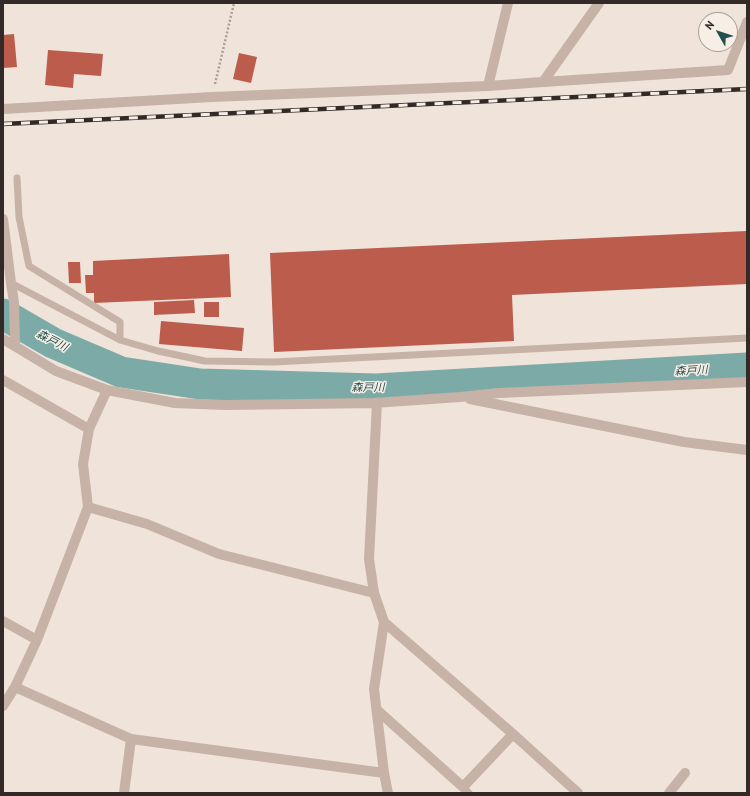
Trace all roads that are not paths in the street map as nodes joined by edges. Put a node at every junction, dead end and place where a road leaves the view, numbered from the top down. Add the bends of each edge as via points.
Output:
1 (508, 3) edge
2 (599, 3) edge
3 (747, 22) edge
4 (543, 82) junction
5 (488, 86) junction
6 (3, 109) edge
7 (17, 178) dead end
8 (3, 219) edge
9 (11, 283) junction
10 (747, 338) edge
11 (3, 339) edge
12 (120, 340) junction
13 (15, 346) junction
14 (3, 380) edge
15 (747, 382) edge
16 (106, 390) junction
17 (460, 397) junction
18 (374, 403) junction
19 (89, 429) junction
20 (747, 450) edge
21 (88, 507) junction
22 (374, 593) junction
23 (3, 621) edge
24 (384, 622) junction
25 (37, 640) junction
26 (15, 687) junction
27 (3, 706) edge
28 (377, 710) junction
29 (513, 734) junction
30 (131, 739) junction
31 (384, 773) junction
32 (685, 773) dead end
33 (466, 790) edge
34 (124, 793) edge
35 (388, 793) edge
36 (578, 793) edge
37 (669, 793) edge

1 - 5 street
2 - 4 street
3 - 4 street via 728,70
4 - 5 street
5 - 6 street via 212,97
7 - 12 lane via 18,217 29,266 120,322
8 - 9 street
9 - 12 lane
9 - 13 street
10 - 12 lane via 274,362 205,361
11 - 13 street
13 - 16 street via 56,371
14 - 19 street
15 - 17 street via 498,392
16 - 18 street via 175,403
16 - 19 street
17 - 18 street
17 - 20 street via 684,442
18 - 22 street via 377,403 369,559
19 - 21 street via 83,464
21 - 22 street via 147,524 219,554
21 - 25 street
22 - 24 street
23 - 25 street
24 - 28 street via 374,689
24 - 29 street
25 - 26 street
26 - 27 street
26 - 30 street
28 - 31 street
28 - 33 street
29 - 33 street
29 - 36 street
30 - 31 street
30 - 34 street
31 - 35 street
32 - 37 street

